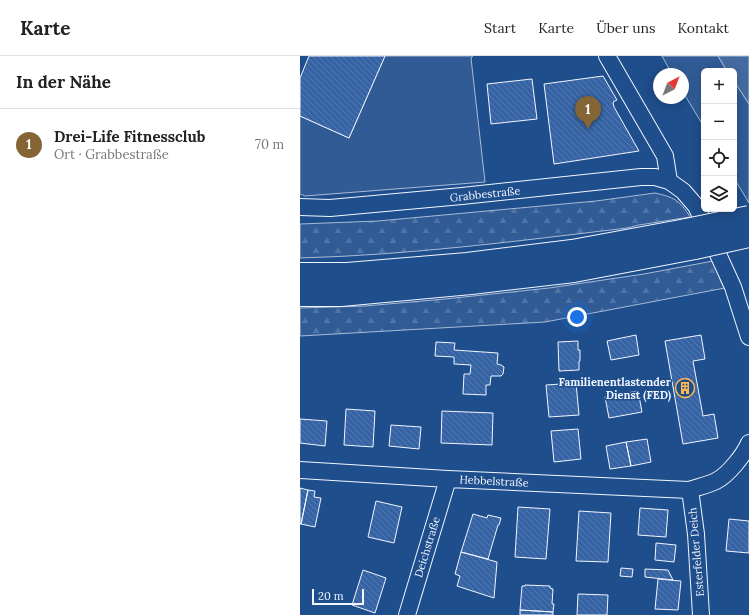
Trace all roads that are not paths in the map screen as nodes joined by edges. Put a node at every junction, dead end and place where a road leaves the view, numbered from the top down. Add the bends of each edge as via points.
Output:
1 (607, 56) edge
2 (669, 180) junction
3 (300, 208) edge
4 (749, 217) edge
5 (749, 236) edge
6 (690, 239) junction
7 (300, 274) edge
8 (300, 295) edge
9 (749, 337) edge
10 (749, 443) edge
11 (300, 470) edge
12 (448, 479) junction
13 (689, 490) junction
14 (407, 615) edge
15 (701, 615) edge

1 - 2 street via 665,156
2 - 3 street, Grabbestraße via 655,176 641,177 462,196 330,208
2 - 9 street via 696,206 733,287
4 - 6 highway, bridge
5 - 6 highway, bridge
6 - 7 highway via 474,263 348,274
6 - 8 highway via 574,271 341,295
10 - 13 street via 732,468 717,480
11 - 12 street, Hebbelstraße
12 - 13 street, Hebbelstraße
12 - 14 street, Deichstraße
13 - 15 street, Esterfelder Deich via 696,534

